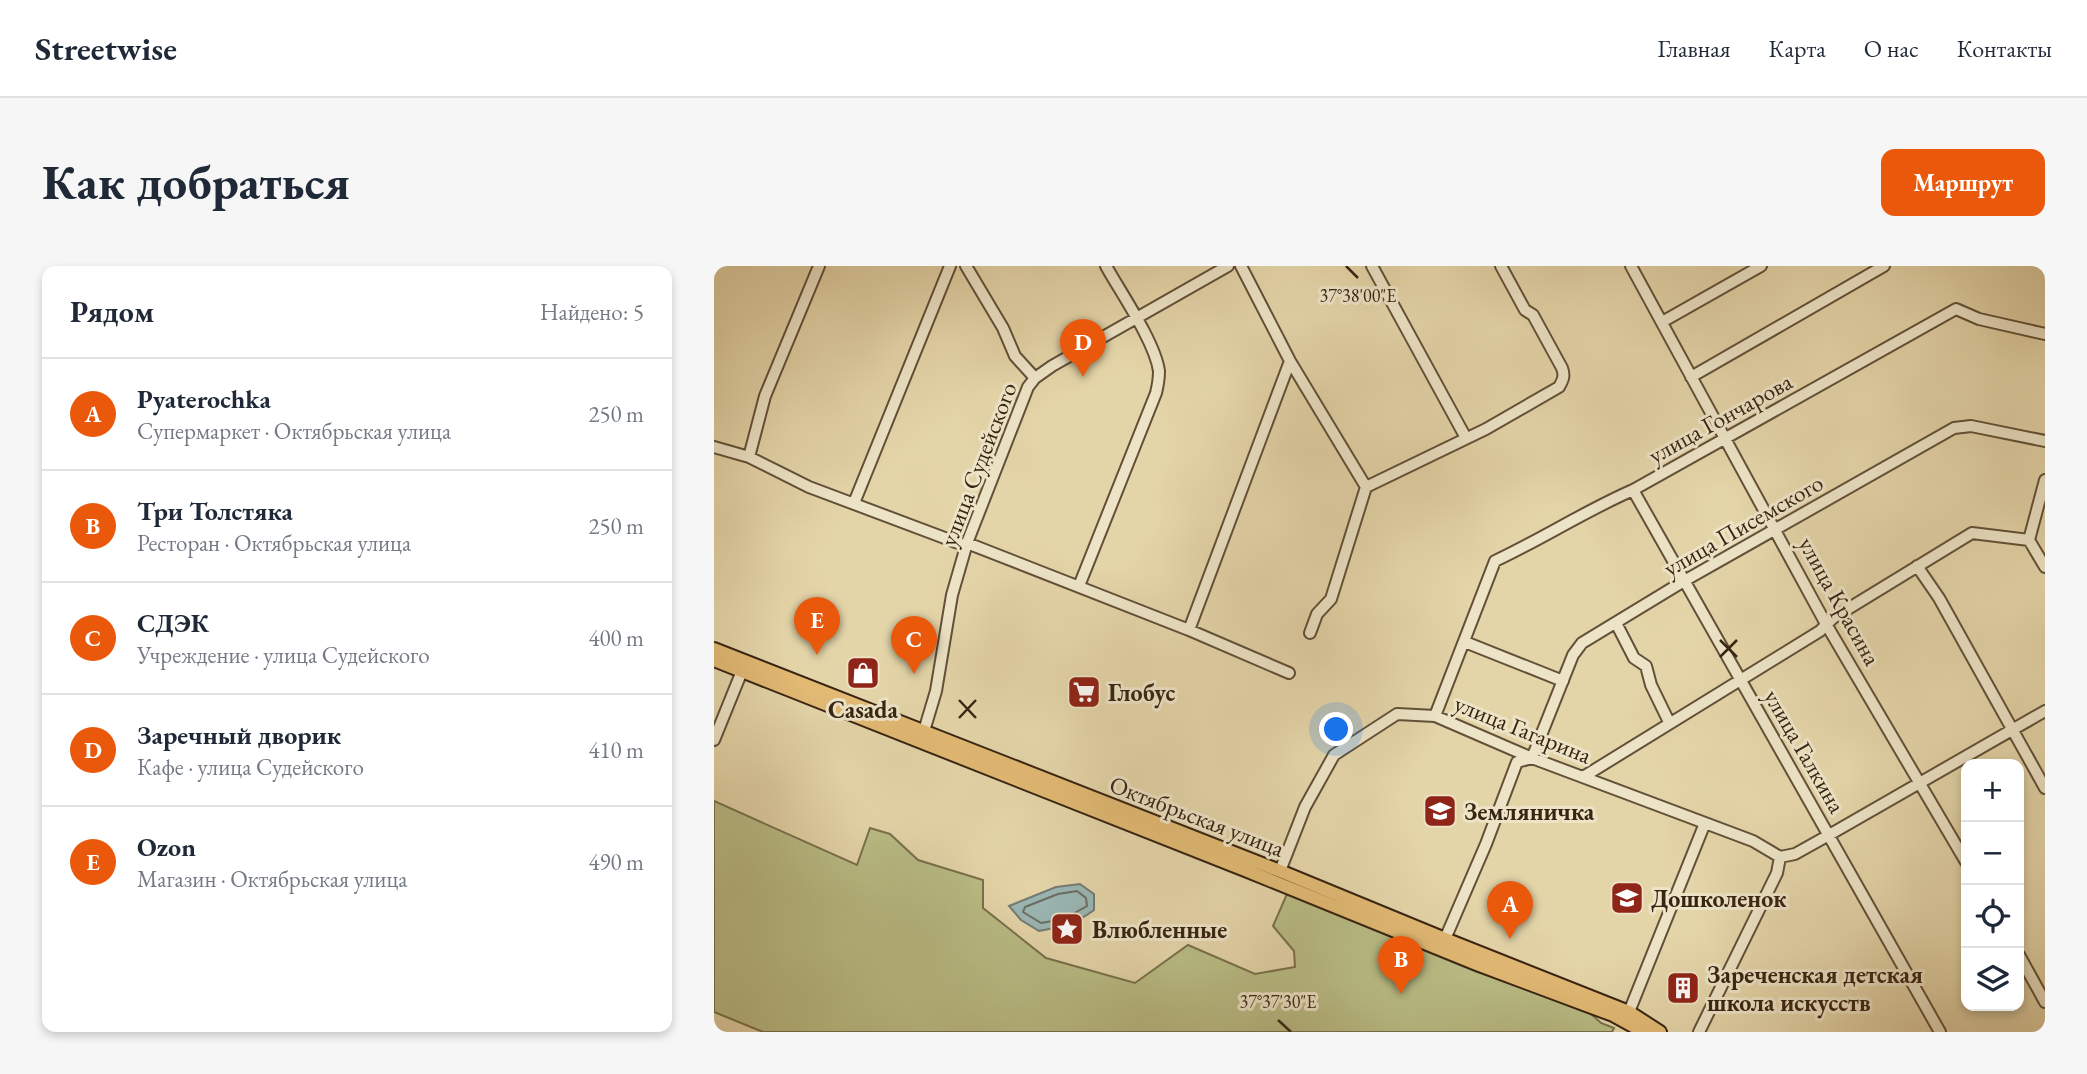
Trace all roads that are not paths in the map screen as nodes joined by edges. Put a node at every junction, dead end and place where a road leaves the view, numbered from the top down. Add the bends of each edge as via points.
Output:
1 (819, 266) edge
2 (950, 266) edge
3 (966, 266) edge
4 (1106, 266) edge
5 (1228, 266) edge
6 (1241, 266) edge
7 (1371, 266) edge
8 (1501, 266) edge
9 (1631, 266) edge
10 (1761, 266) edge
11 (1884, 266) edge
12 (1135, 317) junction
13 (1662, 322) junction
14 (2045, 334) edge
15 (1290, 360) junction
16 (1691, 376) junction
17 (1035, 378) junction
18 (1466, 438) junction
19 (1726, 439) junction
20 (2045, 440) edge
21 (714, 447) edge
22 (749, 457) junction
23 (2045, 480) edge
24 (1366, 487) junction
25 (1633, 490) junction
26 (855, 503) junction
27 (1777, 530) junction
28 (2029, 540) junction
29 (967, 544) junction
30 (1917, 566) junction
31 (2045, 568) edge
32 (1684, 581) junction
33 (1079, 586) junction
34 (1616, 623) junction
35 (1826, 624) junction
36 (1189, 630) junction
37 (1310, 633) dead end
38 (1465, 642) junction
39 (714, 649) edge
40 (714, 660) edge
41 (744, 666) junction
42 (1289, 673) dead end
43 (1740, 680) junction
44 (1563, 681) junction
45 (2045, 711) edge
46 (1435, 716) junction
47 (1669, 722) junction
48 (2011, 730) junction
49 (923, 737) junction
50 (714, 740) edge
51 (1532, 758) junction
52 (1583, 777) junction
53 (1921, 782) junction
54 (2045, 788) edge
55 (1705, 823) junction
56 (1829, 835) junction
57 (1961, 853) edge
58 (1780, 857) junction
59 (1280, 871) junction
60 (1445, 939) junction
61 (2024, 964) edge
62 (2045, 1002) edge
63 (1627, 1016) junction
64 (1644, 1032) edge
65 (1660, 1032) edge
66 (1699, 1032) edge
67 (1940, 1032) edge

1 - 22 street via 765,396
2 - 26 street
3 - 17 street via 1015,356
4 - 12 street
5 - 12 street, улица Судейского
6 - 15 street
7 - 18 street
8 - 18 street via 1564,375 1559,387
9 - 13 street, улица Красина
10 - 13 street
11 - 16 street
12 - 17 street, улица Судейского
12 - 33 street via 1150,343 1159,380
13 - 16 street, улица Красина
14 - 19 street, улица Гончарова via 1956,309
15 - 24 street
15 - 36 street
16 - 19 street, улица Красина
17 - 29 street, улица Судейского via 1018,410
18 - 24 street
19 - 25 street, улица Гончарова
19 - 27 street, улица Красина
20 - 27 street, улица Писемского via 1970,426 1954,428
21 - 22 street
22 - 26 street via 809,488
23 - 28 street
24 - 37 street via 1331,599 1317,614
25 - 32 street, улица Галкина
25 - 38 street, улица Гончарова via 1495,561
26 - 29 street
27 - 32 street, улица Писемского
27 - 35 street, улица Красина
28 - 30 street via 1972,533
28 - 31 street
29 - 33 street
29 - 49 street, улица Судейского
30 - 35 street
30 - 48 street
32 - 34 street, улица Писемского
32 - 43 street, улица Галкина
33 - 36 street
34 - 44 street, улица Писемского via 1582,643
34 - 47 street via 1634,658 1646,666
35 - 43 street
35 - 53 street, улица Красина
36 - 42 street
38 - 44 street
38 - 46 street, улица Гончарова
39 - 41 main road, Октябрьская улица
40 - 41 main road, Октябрьская улица
41 - 49 main road, Октябрьская улица
41 - 50 street
43 - 47 street
43 - 56 street, улица Галкина
44 - 51 street, улица Писемского
45 - 48 street
46 - 51 street, улица Гагарина
46 - 59 street, улица Гагарина via 1397,714 1334,755 1305,807
47 - 52 street
48 - 53 street
48 - 54 street
49 - 59 main road, Октябрьская улица
49 - 63 main road, Октябрьская улица via 1479,965
51 - 52 street, улица Гагарина
51 - 60 street via 1517,762
52 - 55 street, улица Гагарина
53 - 56 street
53 - 57 street, улица Красина
55 - 58 street, улица Гагарина
55 - 63 street
56 - 58 street
56 - 67 street, улица Галкина
58 - 66 street via 1777,873
59 - 60 main road, Октябрьская улица
60 - 63 main road, Октябрьская улица
61 - 62 street
63 - 64 main road, Октябрьская улица
63 - 65 main road, Октябрьская улица

